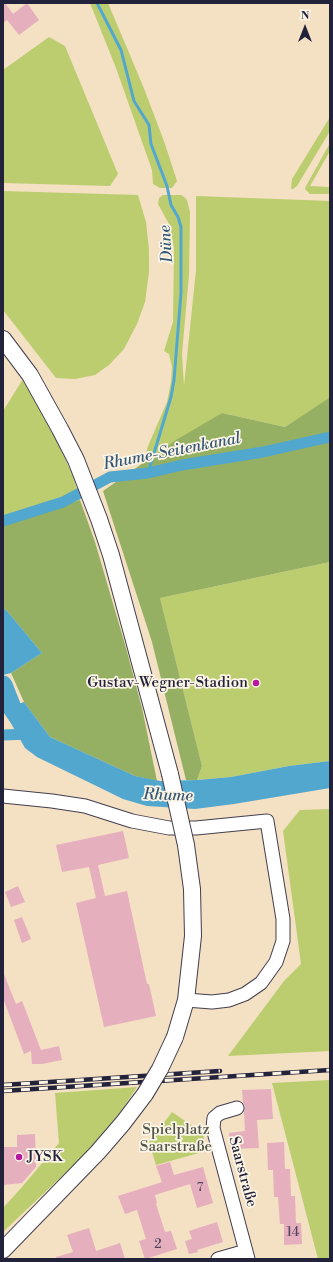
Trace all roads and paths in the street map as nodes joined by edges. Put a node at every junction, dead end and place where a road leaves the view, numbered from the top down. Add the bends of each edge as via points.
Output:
1 (3, 339) edge
2 (3, 796) edge
3 (186, 1000) junction
4 (237, 1108) dead end
5 (3, 1250) edge
6 (247, 1255) edge
7 (218, 1259) edge

1 - 3 main road, bridge via 30,375 76,460 111,555 170,774 186,845 193,921
2 - 3 street via 85,806 132,821 169,828 267,822 283,919 283,941 276,962 261,983 245,994 212,1002
3 - 5 main road, bridge via 175,1037 145,1094 98,1152
4 - 6 street, Saarstraße via 220,1113 214,1118 213,1128
6 - 7 street

